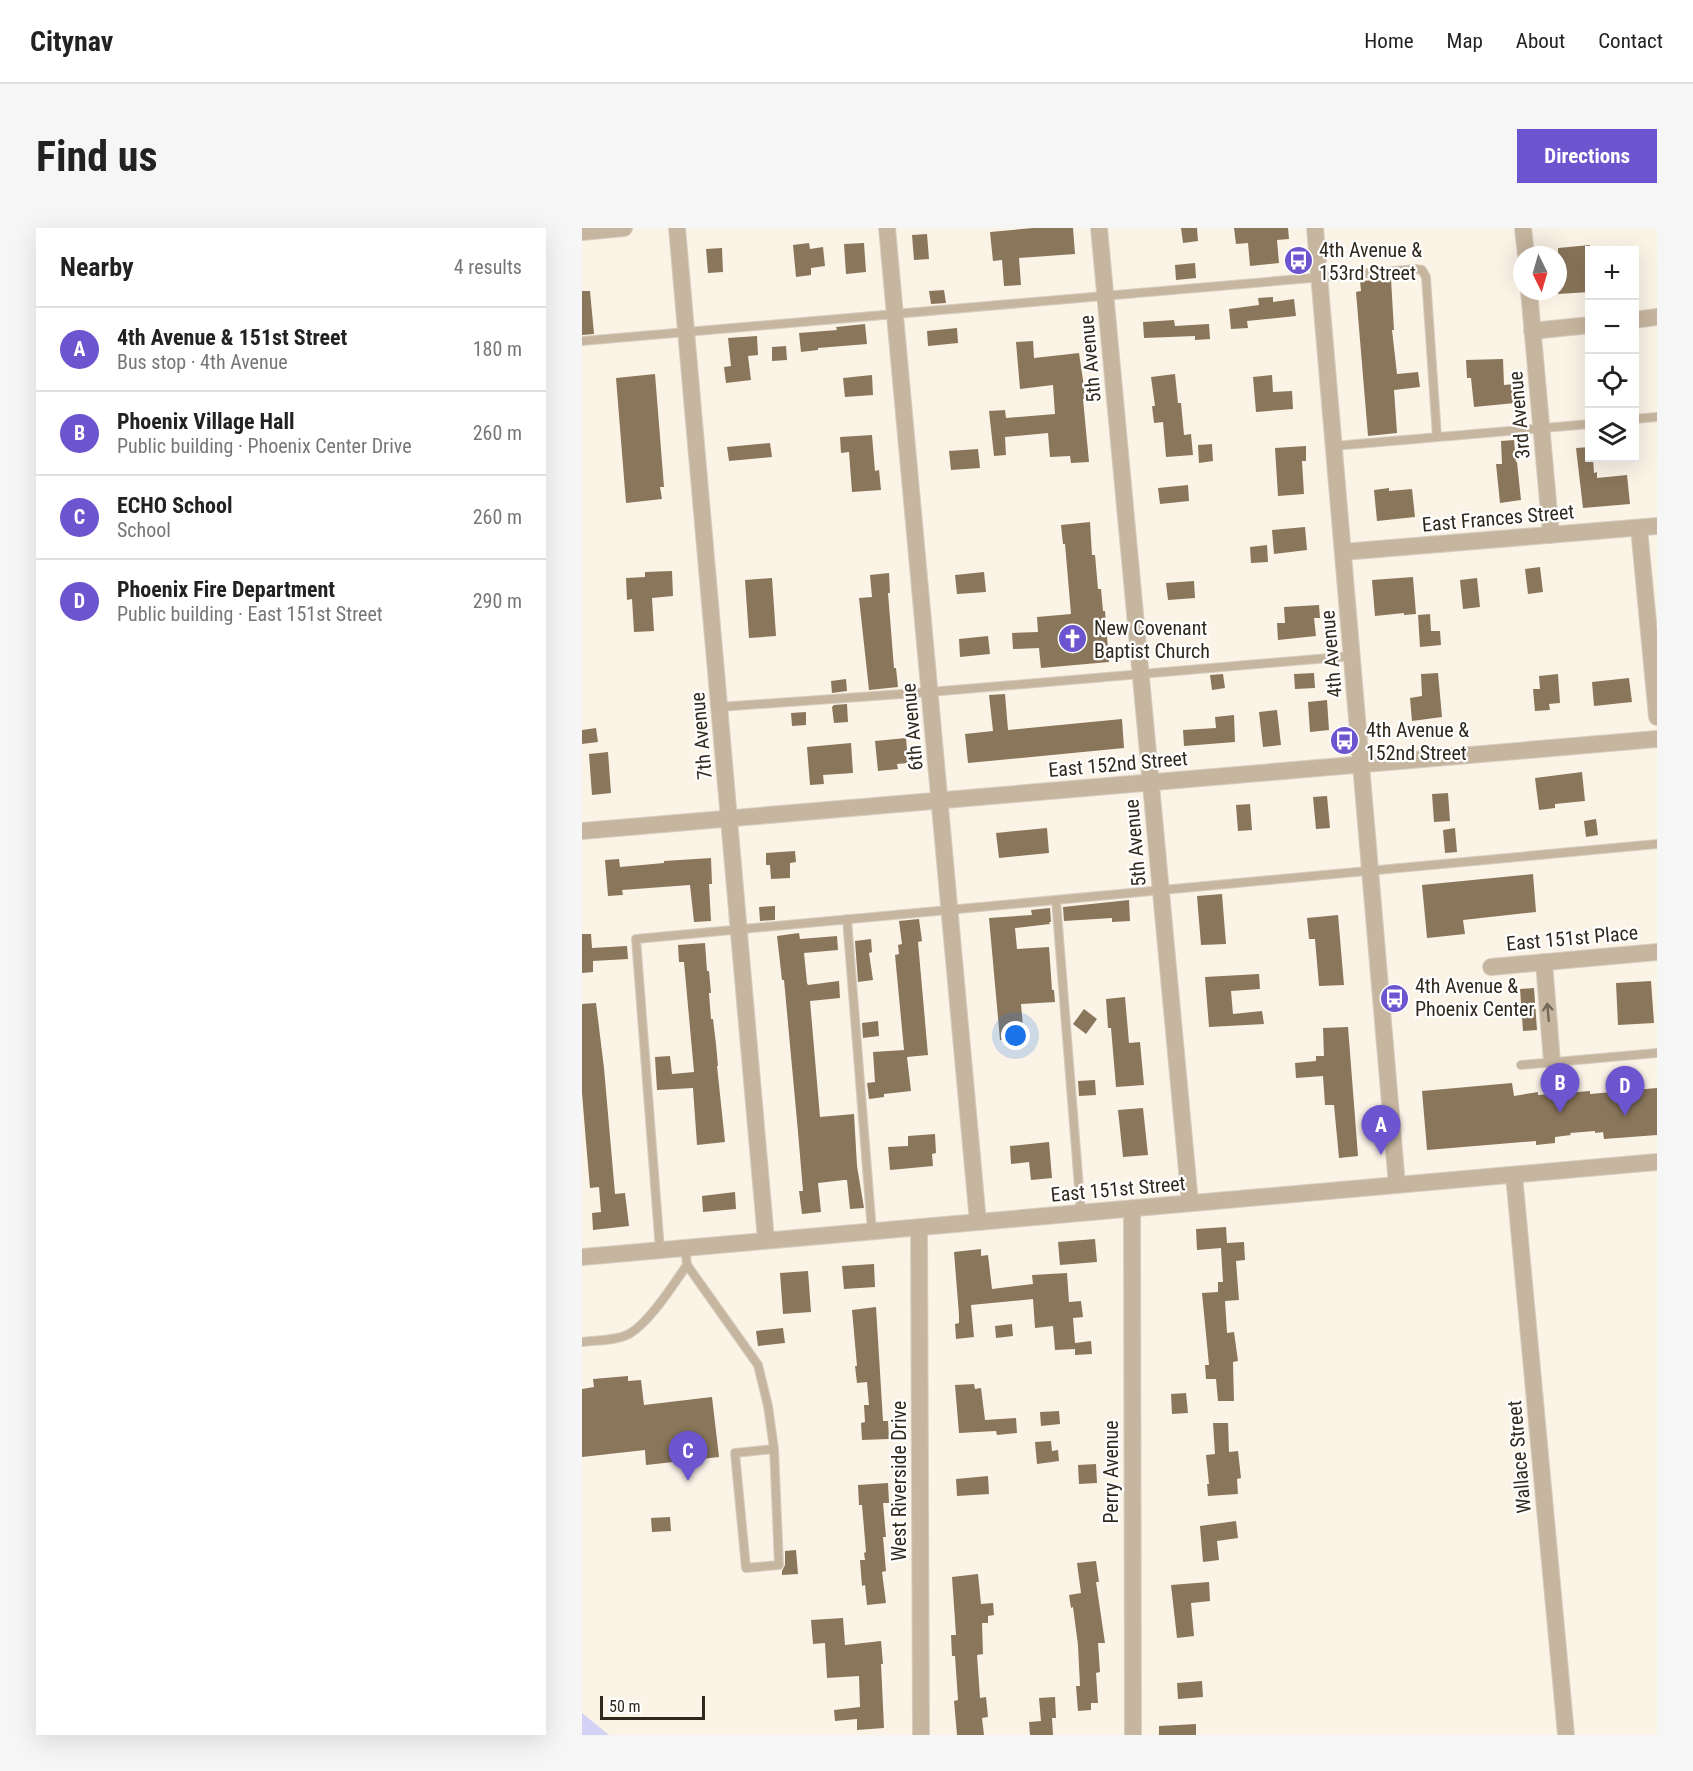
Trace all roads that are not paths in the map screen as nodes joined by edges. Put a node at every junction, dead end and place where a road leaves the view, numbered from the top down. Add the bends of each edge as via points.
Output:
1 (624, 228) edge
2 (677, 228) edge
3 (888, 228) edge
4 (1099, 228) edge
5 (1315, 228) edge
6 (1523, 228) edge
7 (582, 232) edge
8 (1525, 246) edge
9 (1319, 278) junction
10 (1106, 296) junction
11 (1530, 300) edge
12 (895, 314) junction
13 (1657, 317) edge
14 (1639, 319) edge
15 (1585, 326) edge
16 (1532, 331) junction
17 (686, 332) junction
18 (582, 341) edge
19 (1657, 417) edge
20 (1639, 419) edge
21 (1585, 424) edge
22 (1541, 428) junction
23 (1437, 437) junction
24 (1334, 447) junction
25 (1657, 526) edge
26 (1639, 528) junction
27 (1551, 535) junction
28 (1343, 552) junction
29 (1352, 656) junction
30 (1141, 673) junction
31 (930, 692) junction
32 (719, 707) junction
33 (1657, 717) edge
34 (1657, 739) edge
35 (1361, 764) junction
36 (1151, 782) junction
37 (940, 800) junction
38 (729, 818) junction
39 (582, 831) edge
40 (1657, 843) edge
41 (1370, 870) junction
42 (1161, 890) junction
43 (1056, 900) junction
44 (950, 910) junction
45 (847, 919) junction
46 (739, 929) junction
47 (1657, 952) edge
48 (1544, 962) junction
49 (1491, 967) dead end
50 (1657, 1053) edge
51 (1552, 1062) junction
52 (1521, 1065) dead end
53 (1657, 1162) edge
54 (1514, 1175) junction
55 (1397, 1185) junction
56 (1190, 1203) junction
57 (1132, 1208) junction
58 (1081, 1213) junction
59 (978, 1222) junction
60 (919, 1227) junction
61 (872, 1231) junction
62 (766, 1240) junction
63 (685, 1247) junction
64 (660, 1250) junction
65 (582, 1257) edge
66 (687, 1265) junction
67 (582, 1341) edge
68 (774, 1449) junction
69 (921, 1735) edge
70 (1133, 1735) edge
71 (1566, 1735) edge

1 - 7 street
2 - 17 street, 7th Avenue
3 - 12 street, 6th Avenue
4 - 10 street, 5th Avenue
5 - 9 street, 4th Avenue
6 - 8 street
9 - 10 lane
9 - 23 lane via 1422,270 1426,277
9 - 24 street, 4th Avenue
10 - 12 lane
10 - 30 street, 5th Avenue
11 - 16 street, 3rd Avenue
12 - 17 lane
12 - 31 street, 6th Avenue
13 - 14 street
15 - 16 street
16 - 22 street, 3rd Avenue
17 - 18 lane
17 - 32 street, 7th Avenue
19 - 20 lane
21 - 22 lane
22 - 23 lane
22 - 27 street, 3rd Avenue
23 - 24 lane
24 - 28 street, 4th Avenue
25 - 26 street, East Frances Street
26 - 27 street, East Frances Street
26 - 33 street
27 - 28 street, East Frances Street
28 - 29 street, 4th Avenue
29 - 30 lane
29 - 35 street, 4th Avenue
30 - 31 lane
30 - 36 street, 5th Avenue
31 - 32 lane
31 - 37 street, 6th Avenue
32 - 38 street, 7th Avenue
34 - 35 street, East 152nd Street
35 - 36 street, East 152nd Street
35 - 41 street, 4th Avenue
36 - 37 street, East 152nd Street
36 - 42 street, 5th Avenue
37 - 38 street, East 152nd Street
37 - 44 street, 6th Avenue
38 - 39 street, East 152nd Street
38 - 46 street, 7th Avenue
40 - 41 lane
41 - 42 lane
41 - 55 street, 4th Avenue
42 - 43 lane
42 - 56 street, 5th Avenue
43 - 44 lane
43 - 58 lane
44 - 45 lane
44 - 59 street, 6th Avenue
45 - 46 lane
45 - 61 lane
46 - 62 street, 7th Avenue
46 - 64 lane via 636,939
47 - 48 street, East 151st Place
48 - 49 street, East 151st Place
51 -> 48 street
50 - 51 lane
51 - 52 lane
53 - 54 street, East 151st Street
54 - 55 street, East 151st Street
54 - 71 street, Wallace Street
55 - 56 street, East 151st Street
56 - 57 street, East 151st Street
57 - 58 street, East 151st Street
57 - 70 street, Perry Avenue
58 - 59 street, East 151st Street
59 - 60 street, East 151st Street
60 - 61 street, East 151st Street
60 - 69 street, West Riverside Drive
61 - 62 street, East 151st Street
62 - 63 street, East 151st Street
63 - 64 street, East 151st Street
63 - 66 lane
64 - 65 street, East 151st Street
66 - 67 lane via 654,1309 628,1334
66 - 68 lane via 758,1365
68 - 68 lane via 735,1453 746,1568 779,1564

